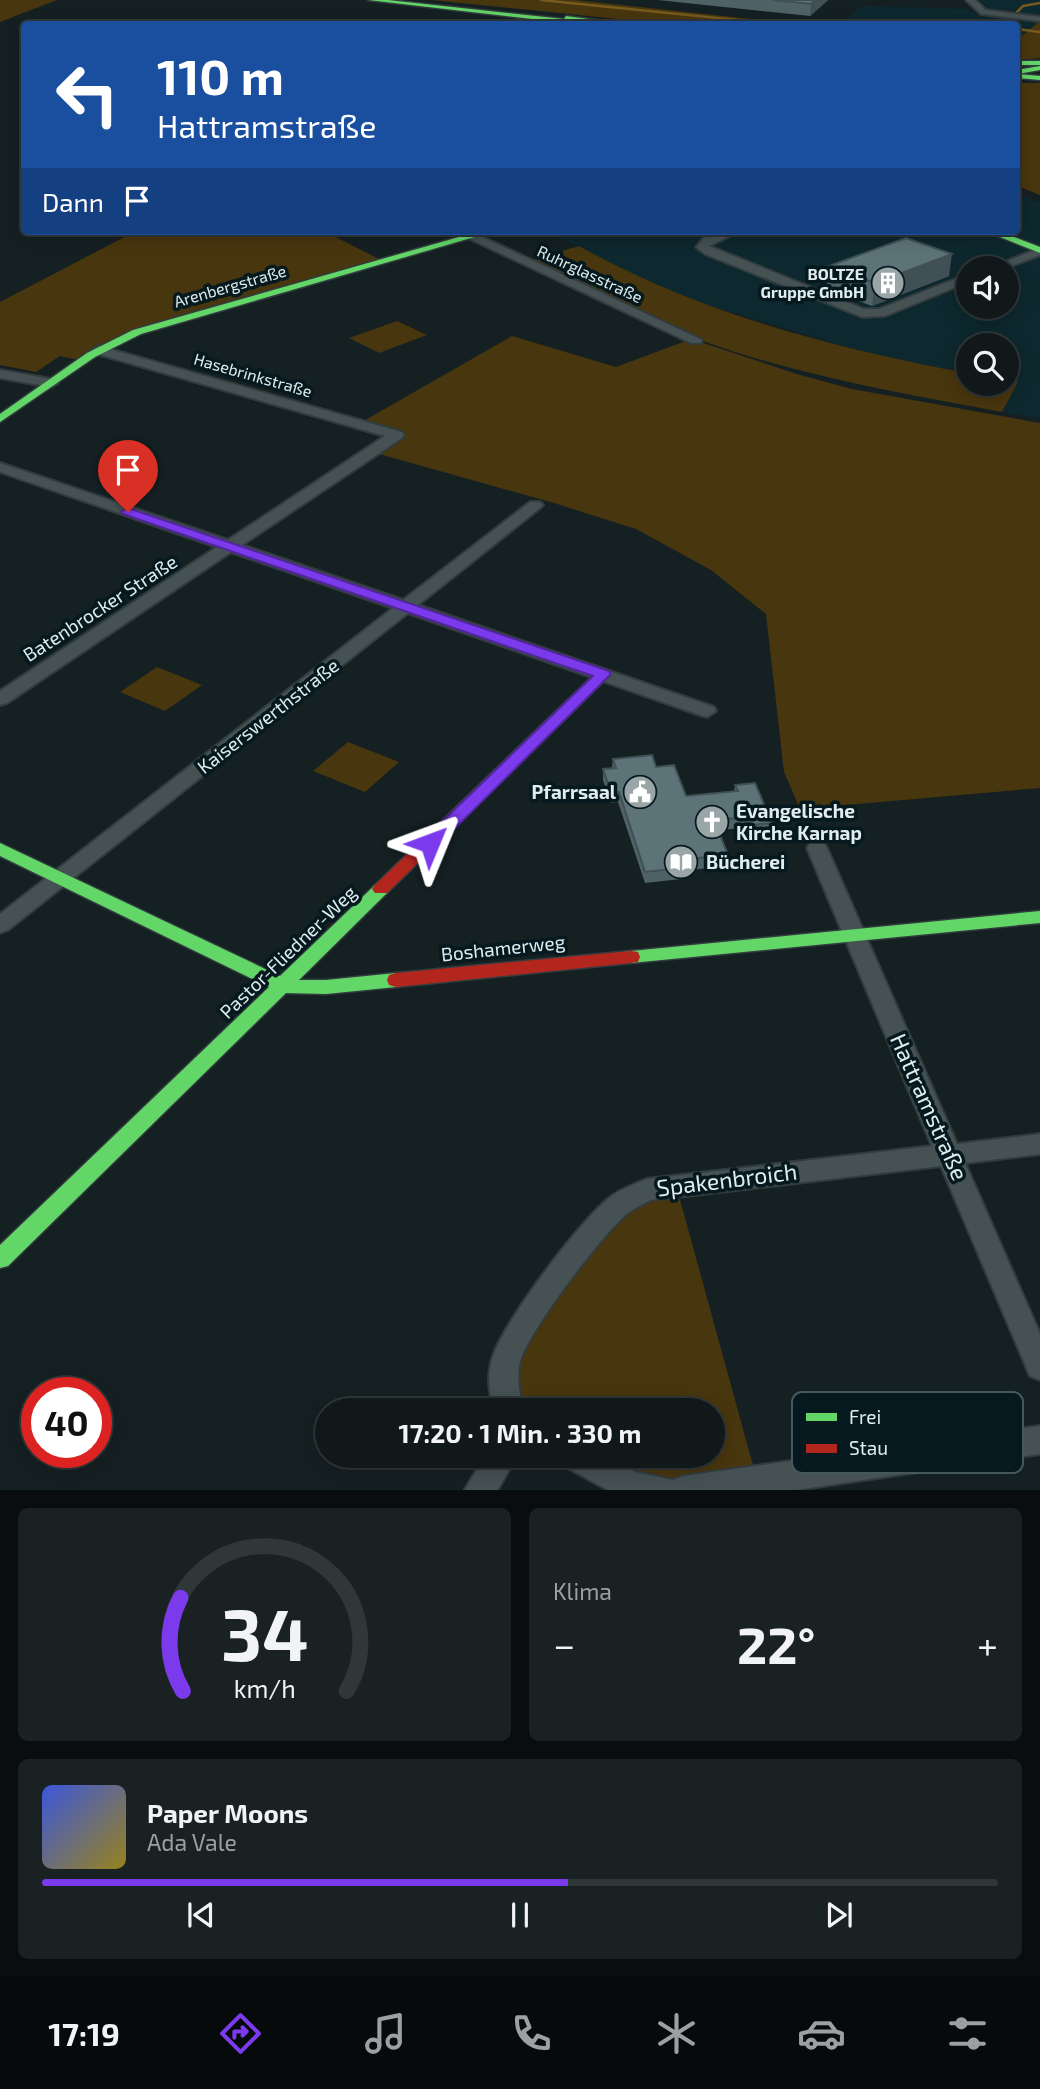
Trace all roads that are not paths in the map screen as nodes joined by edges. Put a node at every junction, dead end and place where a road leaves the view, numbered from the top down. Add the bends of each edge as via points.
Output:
1 (371, 0) edge
2 (406, 0) edge
3 (970, 0) edge
4 (1040, 19) edge
5 (562, 21) edge
6 (592, 21) edge
7 (1040, 62) edge
8 (1027, 73) edge
9 (475, 235) edge
10 (722, 235) edge
11 (1000, 235) edge
12 (472, 236) junction
13 (1040, 251) edge
14 (1019, 259) edge
15 (956, 283) edge
16 (696, 340) dead end
17 (99, 350) junction
18 (0, 374) edge
19 (51, 383) junction
20 (0, 419) edge
21 (397, 435) joint
22 (0, 467) edge
23 (535, 505) dead end
24 (230, 547) junction
25 (407, 607) junction
26 (604, 674) junction
27 (0, 699) edge
28 (707, 711) dead end
29 (817, 848) dead end
30 (0, 849) edge
31 (61, 878) junction
32 (1040, 918) edge
33 (0, 925) edge
34 (853, 935) junction
35 (284, 986) junction
36 (1040, 1144) edge
37 (951, 1155) junction
38 (0, 1259) edge
39 (1040, 1367) edge
40 (506, 1398) edge
41 (494, 1468) edge
42 (598, 1468) edge
43 (804, 1473) edge
44 (479, 1490) edge
45 (663, 1490) edge
46 (683, 1490) edge

1 - 5 main road
2 - 6 main road
3 - 4 street via 984,12
7 - 8 main road
9 - 12 main road, Arenbergstraße
10 - 15 street via 702,247 862,313 881,313
11 - 13 main road
12 - 16 street, Ruhrglasstraße
12 - 17 main road, Arenbergstraße via 151,327
13 - 14 street
17 - 19 main road, Arenbergstraße
17 - 21 street, Hasebrinkstraße
18 - 19 street
19 - 20 main road, Arenbergstraße
21 - 24 street, Batenbrocker Straße
22 - 24 street
23 - 25 street, Kaiserswerthstraße
24 - 25 street
24 - 27 street, Batenbrocker Straße
25 - 26 street
25 - 31 street, Kaiserswerthstraße
26 - 28 street
26 - 35 main road, Pastor-Fliedner-Weg
29 - 34 street, Hattramstraße
30 - 31 main road, Boshamerweg
31 - 33 street, Kaiserswerthstraße
31 - 35 main road, Boshamerweg
32 - 34 main road, Boshamerweg
34 - 35 main road, Boshamerweg via 326,987
34 - 37 street, Hattramstraße
35 - 38 main road, Pastor-Fliedner-Weg
36 - 37 street, Spakenbroich
37 - 39 street, Hattramstraße
37 - 40 street, Spakenbroich via 647,1190 618,1206 596,1228 521,1333 506,1359
41 - 44 street
42 - 45 street via 632,1486
43 - 46 street

